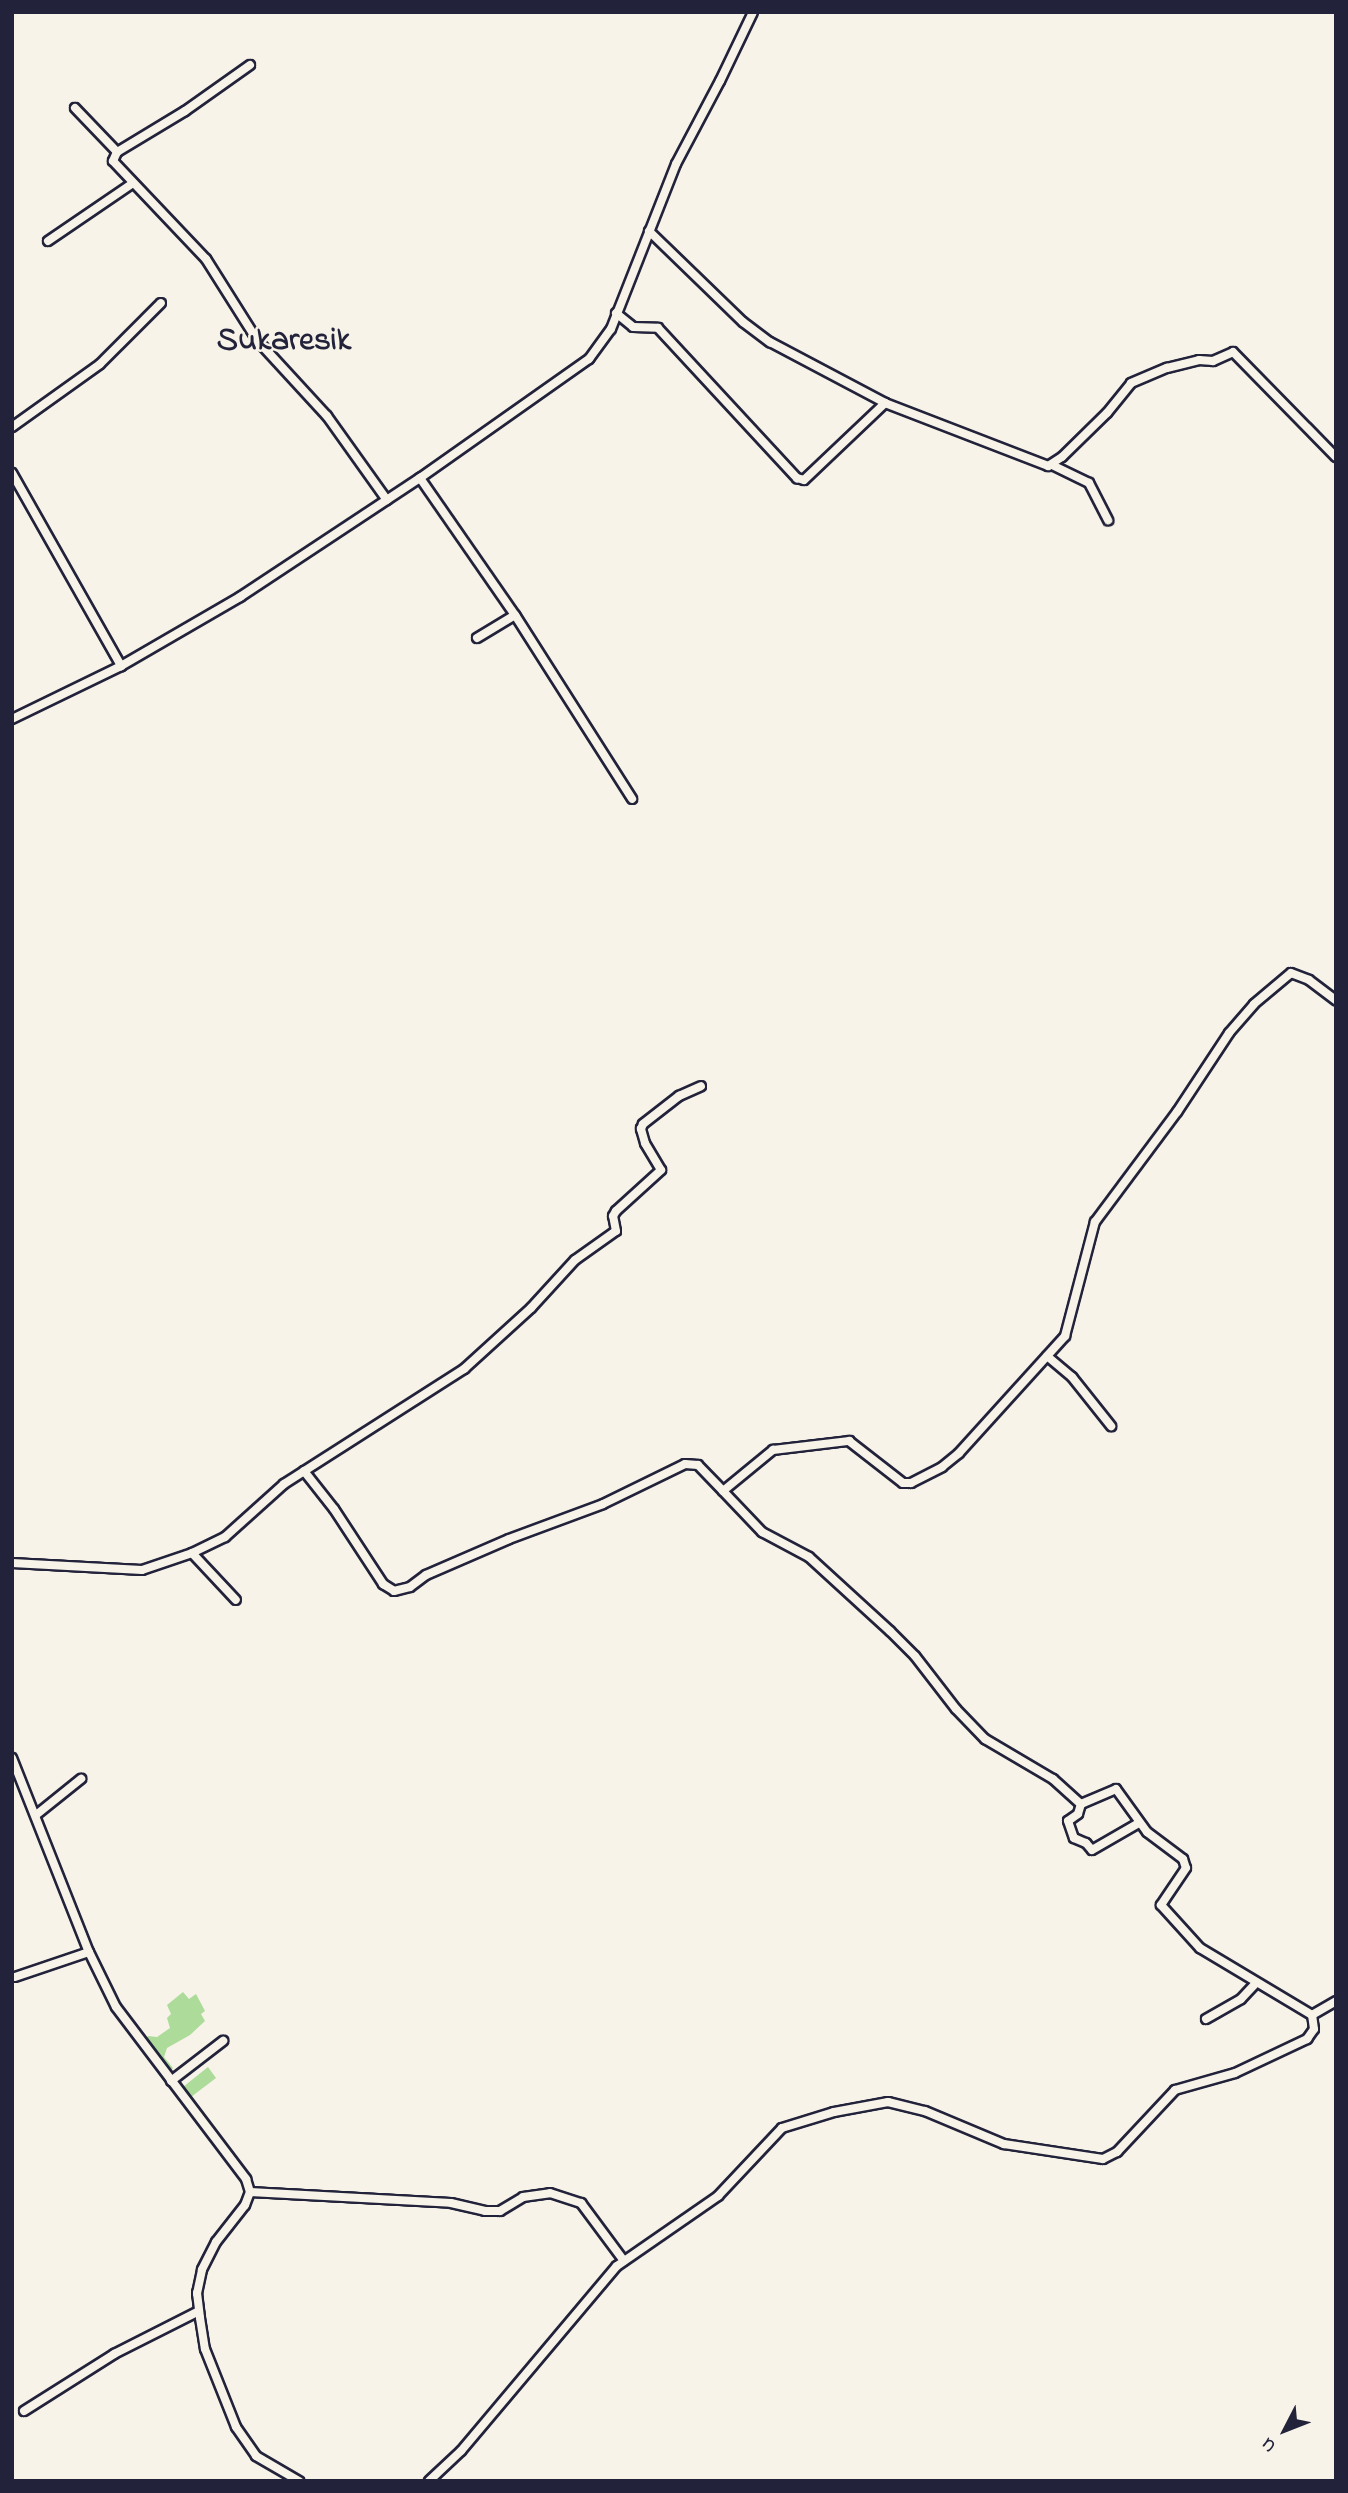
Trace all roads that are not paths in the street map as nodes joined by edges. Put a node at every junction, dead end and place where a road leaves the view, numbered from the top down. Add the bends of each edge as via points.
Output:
1 (752, 12) edge
2 (250, 65) dead end
3 (75, 108) dead end
4 (117, 152) junction
5 (133, 183) junction
6 (649, 231) junction
7 (48, 241) dead end
8 (161, 303) dead end
9 (616, 313) junction
10 (885, 403) junction
11 (12, 427) edge
12 (1336, 457) edge
13 (1052, 465) junction
14 (12, 473) edge
15 (420, 478) junction
16 (387, 500) junction
17 (1108, 520) dead end
18 (514, 615) junction
19 (477, 638) dead end
20 (121, 666) junction
21 (12, 719) edge
22 (632, 799) dead end
23 (1336, 1000) edge
24 (701, 1086) dead end
25 (1047, 1356) junction
26 (1111, 1426) dead end
27 (304, 1471) junction
28 (723, 1491) junction
29 (192, 1553) junction
30 (12, 1563) edge
31 (236, 1600) dead end
32 (12, 1758) edge
33 (81, 1779) dead end
34 (1081, 1804) junction
35 (36, 1815) junction
36 (1139, 1823) junction
37 (89, 1952) junction
38 (15, 1977) dead end
39 (1256, 1983) junction
40 (1336, 2001) edge
41 (1312, 2015) junction
42 (1206, 2019) dead end
43 (223, 2041) dead end
44 (171, 2081) junction
45 (250, 2192) junction
46 (624, 2261) junction
47 (199, 2311) junction
48 (24, 2411) dead end
49 (299, 2481) edge
50 (429, 2481) edge

1 - 6 street via 676,164
2 - 4 street
3 - 4 street
4 - 5 street via 113,161
5 - 7 street
5 - 16 street via 206,259 257,340 327,416
6 - 9 street
6 - 10 street via 761,336
8 - 11 street via 100,364
9 - 10 street via 633,327 658,328 797,478 804,480
9 - 15 street via 605,339 589,359
10 - 13 street
12 - 13 street via 1233,352 1131,383 1107,413
13 - 17 street via 1089,484
14 - 20 street
15 - 16 street
15 - 18 street
16 - 20 street via 247,592
18 - 19 street
18 - 22 street
20 - 21 street
23 - 25 street via 1291,973 1229,1033 1095,1222 1068,1329
24 - 27 street via 680,1096 640,1129 661,1170 614,1214 616,1231 575,1260 531,1308 442,1386
25 - 26 street via 1072,1377
25 - 28 street via 959,1453 911,1483 903,1483 849,1441 773,1450
27 - 28 street via 383,1584 394,1591 509,1539 603,1504 685,1464 698,1465
27 - 29 street via 225,1537
28 - 34 street via 759,1530 809,1557 890,1630 985,1739 1042,1771
29 - 30 street via 142,1570
29 - 31 street
32 - 35 street
33 - 35 street
34 - 36 street via 1116,1789
34 - 36 street via 1078,1814 1068,1821 1074,1839 1092,1850
35 - 37 street
36 - 39 street via 1186,1864 1161,1905 1200,1948
37 - 38 street
37 - 44 street via 116,2007
39 - 41 street
39 - 42 street via 1241,1999
40 - 41 street
41 - 46 street via 1314,2029 1307,2039 1235,2073 1175,2090 1117,2152 1103,2160 1004,2144 925,2111 888,2102 782,2128 718,2196
43 - 44 street
44 - 45 street via 232,2157
45 - 46 street via 451,2203 485,2211 500,2211 523,2197 550,2193 581,2203
45 - 47 street via 208,2256 197,2292
46 - 50 street via 461,2451
47 - 48 street via 114,2354
47 - 49 street via 205,2349 236,2427 256,2456

